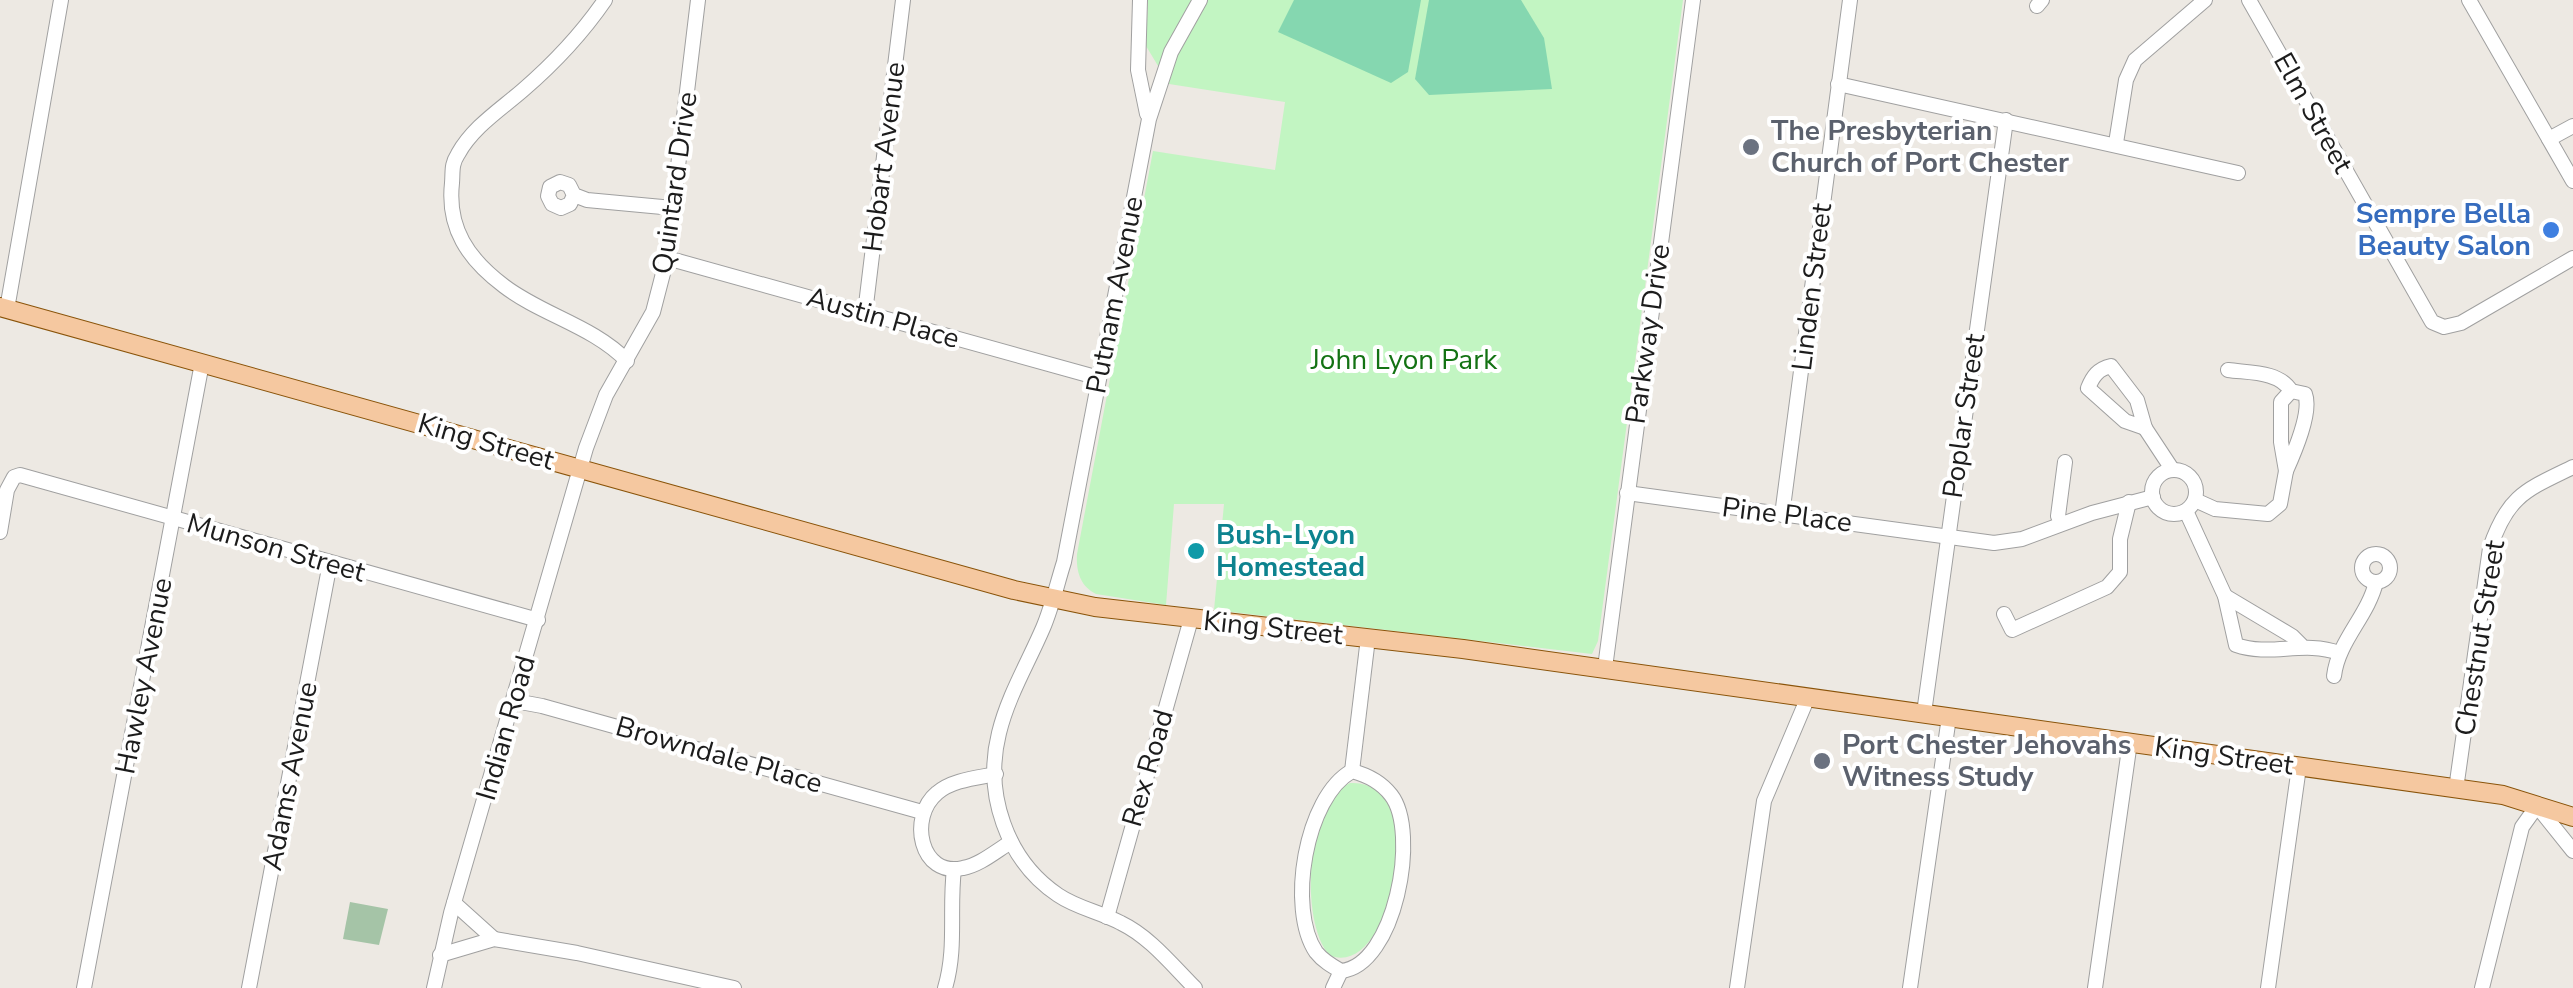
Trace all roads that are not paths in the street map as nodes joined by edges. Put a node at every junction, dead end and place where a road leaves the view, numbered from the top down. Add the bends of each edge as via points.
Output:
1 (61, 0) edge
2 (605, 0) edge
3 (698, 0) edge
4 (904, 0) edge
5 (1140, 0) edge
6 (1200, 0) edge
7 (1850, 0) edge
8 (2206, 0) edge
9 (2248, 0) edge
10 (2469, 0) edge
11 (1697, 1) edge
12 (1838, 84) junction
13 (1148, 120) junction
14 (2006, 120) junction
15 (2573, 126) edge
16 (2550, 139) junction
17 (2116, 143) junction
18 (2238, 172) dead end
19 (2573, 181) edge
20 (574, 195) dead end
21 (673, 208) junction
22 (667, 258) junction
23 (2573, 258) edge
24 (3, 308) edge
25 (866, 313) junction
26 (627, 361) junction
27 (202, 363) junction
28 (2228, 370) dead end
29 (1099, 378) junction
30 (2291, 391) junction
31 (2144, 428) junction
32 (2065, 462) dead end
33 (2573, 467) edge
34 (580, 468) junction
35 (2172, 470) junction
36 (2286, 472) junction
37 (1628, 493) junction
38 (2153, 497) junction
39 (2129, 502) junction
40 (2190, 506) junction
41 (1782, 515) junction
42 (174, 519) junction
43 (2061, 523) junction
44 (0, 532) edge
45 (1947, 535) junction
46 (330, 564) junction
47 (2376, 582) dead end
48 (2224, 596) junction
49 (1054, 598) junction
50 (2004, 614) dead end
51 (1190, 619) junction
52 (538, 620) junction
53 (1368, 638) junction
54 (2302, 645) junction
55 (2339, 653) junction
56 (1605, 668) junction
57 (2334, 676) dead end
58 (1808, 696) junction
59 (514, 701) junction
60 (1924, 713) junction
61 (1949, 717) junction
62 (2130, 742) junction
63 (2299, 766) junction
64 (1352, 772) junction
65 (996, 774) junction
66 (2456, 789) junction
67 (2537, 806) junction
68 (922, 812) junction
69 (2573, 816) edge
70 (1011, 842) junction
71 (2573, 852) edge
72 (954, 870) junction
73 (454, 903) junction
74 (1107, 917) junction
75 (494, 939) junction
76 (440, 955) junction
77 (1342, 971) junction
78 (84, 988) edge
79 (249, 988) edge
80 (434, 988) edge
81 (734, 988) edge
82 (945, 988) edge
83 (1195, 988) edge
84 (1333, 988) edge
85 (1737, 988) edge
86 (1910, 988) edge
87 (2094, 988) edge
88 (2268, 988) edge
89 (2482, 988) edge

1 - 24 street
2 - 26 street via 526,87 471,134 451,166 450,198 457,235 505,287
3 - 21 street, Quintard Drive
4 - 25 street, Hobart Avenue
5 - 13 street via 1138,70
6 - 13 street, Putnam Avenue via 1171,52
7 - 12 street, Linden Street
8 - 17 street via 2135,60
9 - 23 street, Elm Street via 2426,315 2440,326 2462,322
10 - 16 street
11 - 37 street, Parkway Drive
12 - 14 street
12 - 41 street, Linden Street
13 - 29 street, Putnam Avenue
14 - 17 street
14 - 45 street, Poplar Street
15 - 16 street
16 - 19 street
17 - 18 street
20 - 21 street
21 - 22 street, Quintard Drive
22 - 25 street, Austin Place
22 - 26 street, Quintard Drive via 653,312
24 - 27 main road, King Street
25 - 29 street, Austin Place
26 - 34 street, Quintard Drive via 601,406
27 - 34 main road, King Street
27 - 42 street, Hawley Avenue
28 - 30 street via 2285,380
29 - 49 street, Putnam Avenue
30 - 36 street via 2281,402
30 - 36 street via 2304,394 2308,407
31 - 31 street via 2137,400 2118,371 2111,366 2092,377 2093,394 2124,421
31 - 35 street
32 - 43 street
33 - 66 street, Chestnut Street via 2513,500 2500,518 2490,548
34 - 49 main road, King Street
34 - 52 street, Indian Road
35 - 38 street via 2154,482
35 - 40 street via 2192,478 2197,492
36 - 40 street via 2280,504 2268,514
37 - 41 street, Pine Place
37 - 56 street, Parkway Drive
38 - 39 street, Pine Place
38 - 40 street via 2163,511 2176,514
39 - 43 street, Pine Place
39 - 50 street via 2116,578 2012,630
40 - 48 street
41 - 45 street, Pine Place
42 - 44 street, Munson Street via 20,475 7,490
42 - 46 street, Munson Street
42 - 78 street, Hawley Avenue
43 - 45 street, Pine Place via 2009,543
45 - 60 street, Poplar Street
46 - 52 street, Munson Street
46 - 79 street, Adams Avenue
47 - 55 street
48 - 54 street
48 - 54 street via 2236,644 2280,651
49 - 51 main road, King Street
49 - 65 street, Putnam Avenue via 998,736
51 - 53 main road, King Street
51 - 74 street, Rex Road
52 - 59 street, Indian Road
53 - 56 main road, King Street
53 - 64 street
54 - 55 street
55 - 57 street
56 - 58 main road, King Street
58 - 60 main road, King Street
58 - 85 street via 1764,801
59 - 68 street, Browndale Place
59 - 73 street, Indian Road
60 - 61 main road, King Street
61 - 62 main road, King Street
61 - 86 street
62 - 63 main road, King Street
62 - 87 street
63 - 66 main road, King Street
63 - 88 street
64 - 77 street via 1320,808 1302,887 1310,939
64 - 77 street via 1367,775 1392,796 1403,824 1401,867 1387,928 1362,962
65 - 68 street via 950,786
65 - 70 street, Putnam Avenue via 998,810
66 - 67 main road, King Street
67 - 69 main road, King Street
67 - 71 street
67 - 89 street via 2522,827
68 - 72 street via 923,847
70 - 72 street
70 - 74 street via 1044,885
72 - 82 street via 954,952
73 - 75 street
73 - 76 street, Indian Road
74 - 83 street via 1147,940
75 - 76 street
75 - 81 street
76 - 80 street, Indian Road
77 - 84 street

